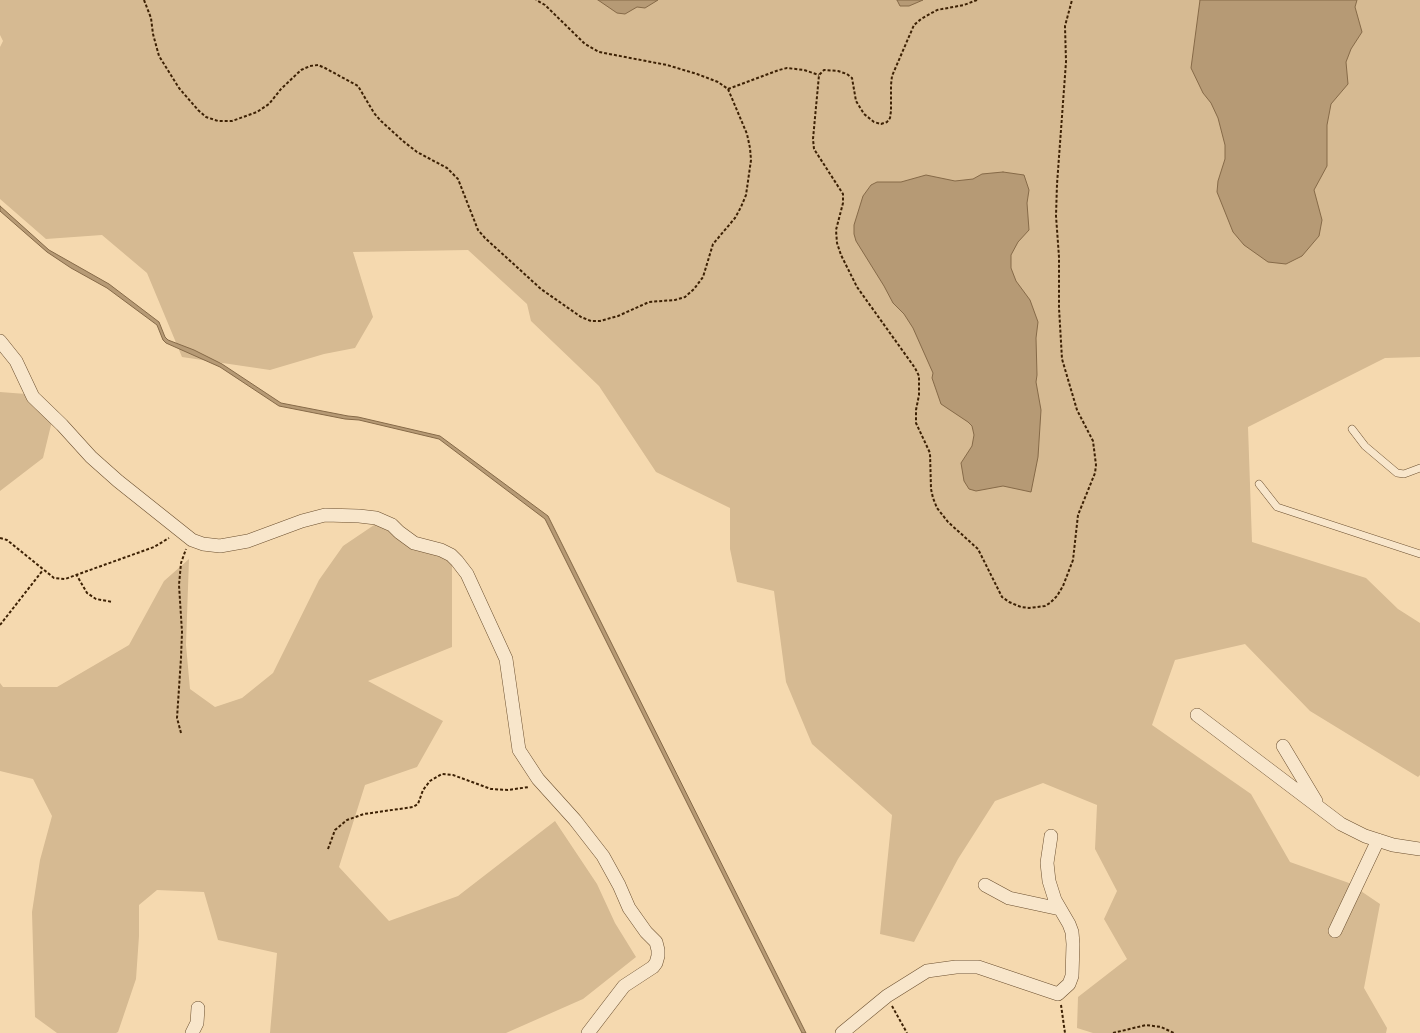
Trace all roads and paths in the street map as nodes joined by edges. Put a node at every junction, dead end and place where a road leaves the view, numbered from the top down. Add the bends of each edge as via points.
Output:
1 (144, 0) edge
2 (536, 0) edge
3 (977, 0) edge
4 (1072, 0) edge
5 (818, 75) junction
6 (728, 89) junction
7 (0, 342) edge
8 (1352, 429) dead end
9 (1420, 468) edge
10 (1259, 484) dead end
11 (176, 528) junction
12 (0, 538) edge
13 (190, 539) junction
14 (1420, 554) edge
15 (43, 570) junction
16 (76, 574) junction
17 (113, 602) dead end
18 (0, 625) edge
19 (1197, 715) dead end
20 (181, 733) dead end
21 (1283, 746) dead end
22 (543, 785) junction
23 (1321, 808) junction
24 (1051, 836) dead end
25 (1378, 840) junction
26 (328, 849) dead end
27 (1420, 849) edge
28 (985, 885) dead end
29 (1060, 909) junction
30 (1335, 931) dead end
31 (1058, 994) junction
32 (887, 996) junction
33 (198, 1008) dead end
34 (192, 1033) edge
35 (588, 1033) edge
36 (842, 1033) edge
37 (907, 1033) edge
38 (1065, 1033) edge
39 (1113, 1033) edge
40 (1174, 1033) edge

1 - 6 path via 151,18 159,56 179,88 206,117 218,121 232,121 257,112 269,104 301,70 318,65 325,68 358,86 378,117 403,142 448,168 458,179 478,230 485,238 541,289 581,317 591,321 618,316 649,302 675,300 694,289 702,277 713,244 741,207 749,179 750,148 747,134
2 - 6 path via 545,5 585,44 599,52 667,65 718,82
3 - 5 path via 937,10 914,25 892,76 891,111 887,122 874,122 864,114 856,101 852,78 847,74 824,70
4 - 5 path via 1065,26 1066,62 1056,216 1060,335 1062,359 1078,410 1093,442 1096,464 1095,473 1078,515 1073,560 1057,596 1045,606 1021,607 1002,597 978,549 948,522 932,498 930,453 916,423 919,376 916,368 857,287 837,243 836,230 843,194 814,149
5 - 6 path via 787,68
7 - 11 street via 16,361 34,397 91,457
8 - 9 lane via 1365,446 1397,473 1404,474
10 - 14 lane via 1277,507
11 - 13 street
11 - 16 path via 170,538 154,547
12 - 15 path via 7,540
13 - 20 path via 181,563 179,585 182,638 177,718
13 - 22 street via 220,546 248,541 325,515 359,516 376,518 392,525 414,543 451,555 468,574 506,659 519,750
15 - 16 path via 54,578 65,579
15 - 18 path
16 - 17 path via 87,592 96,598
19 - 23 street
21 - 23 street
22 - 26 path via 508,790 491,789 454,775 442,774 430,781 423,790 418,804 413,807 364,814 347,820 335,830
22 - 35 street via 603,856 629,908 656,942 658,950 653,967 624,986
23 - 25 street via 1340,824
24 - 29 street via 1047,863 1049,881
25 - 27 street
25 - 30 street
28 - 29 street via 1010,898
29 - 31 street via 1072,932 1073,960 1072,976
31 - 32 street via 978,967 956,967 927,972
31 - 38 path
32 - 36 street
32 - 37 path
33 - 34 street via 197,1023
39 - 40 path via 1146,1025 1161,1027

